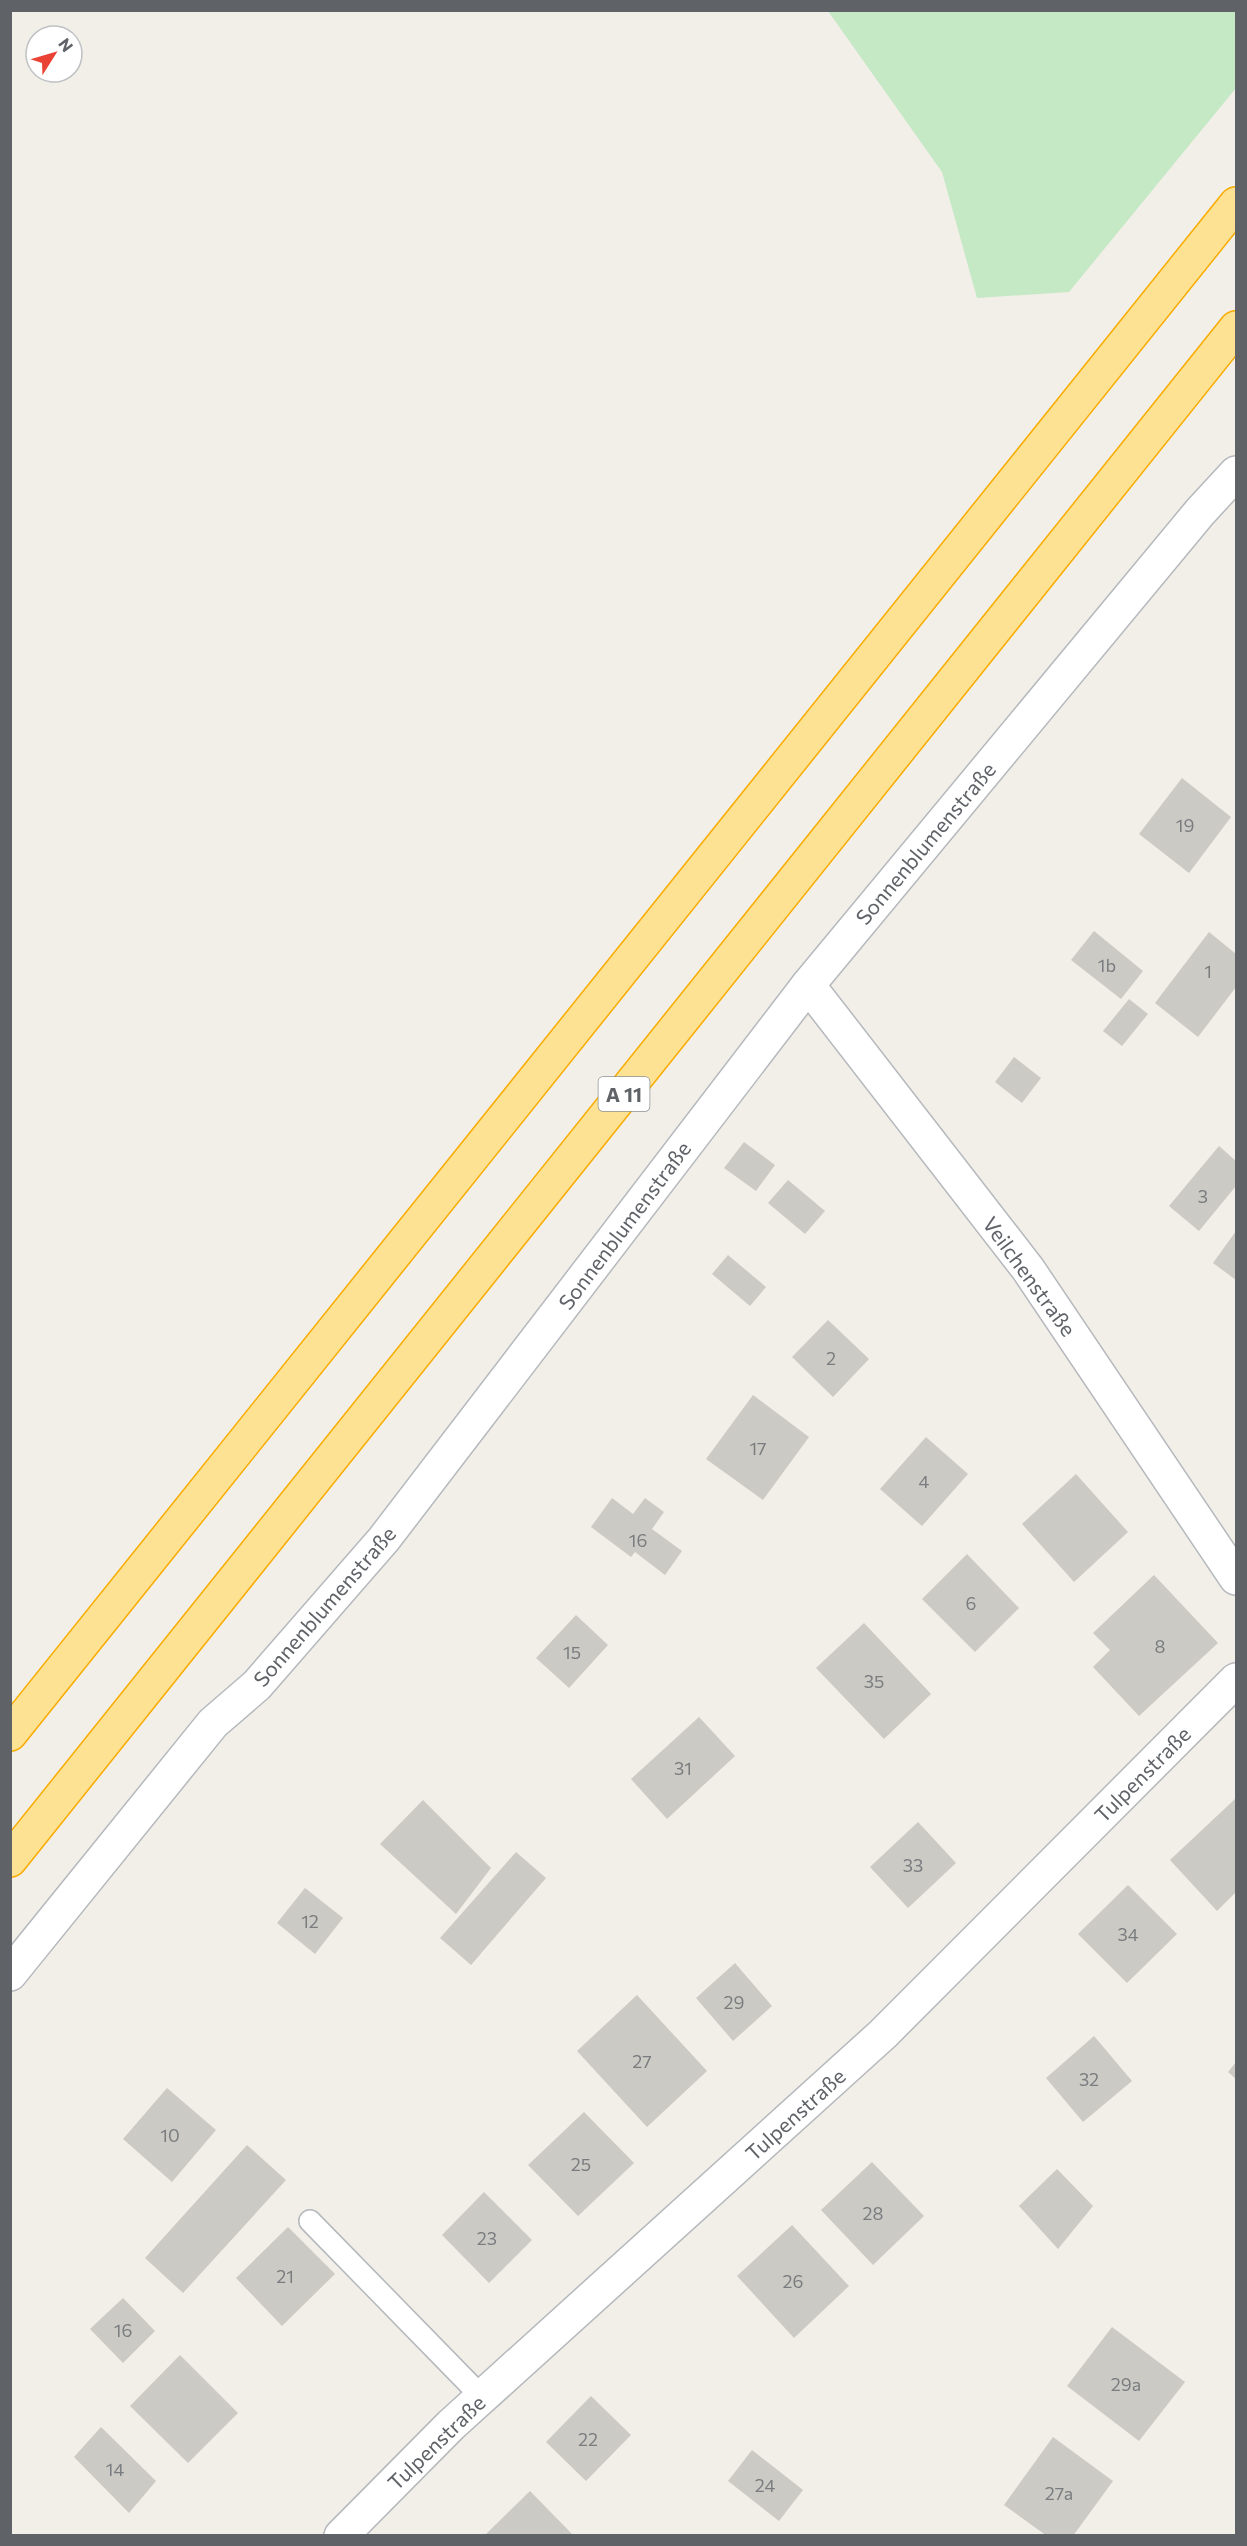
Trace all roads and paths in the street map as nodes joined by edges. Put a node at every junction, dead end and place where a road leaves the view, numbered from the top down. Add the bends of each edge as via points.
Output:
1 (1236, 204) edge
2 (1236, 328) edge
3 (1236, 473) edge
4 (808, 984) junction
5 (1236, 1578) edge
6 (1236, 1680) edge
7 (10, 1734) edge
8 (10, 1860) edge
9 (10, 1974) edge
10 (310, 2221) dead end
11 (482, 2397) junction
12 (341, 2535) edge

1 - 7 highway
2 - 8 highway, A 11
3 - 4 street, Sonnenblumenstraße
4 - 5 street, Veilchenstraße via 1028,1269
4 - 9 street, Sonnenblumenstraße via 384,1539 257,1685 213,1723
6 - 11 street, Tulpenstraße via 883,2034
10 - 11 lane
11 - 12 street, Tulpenstraße

